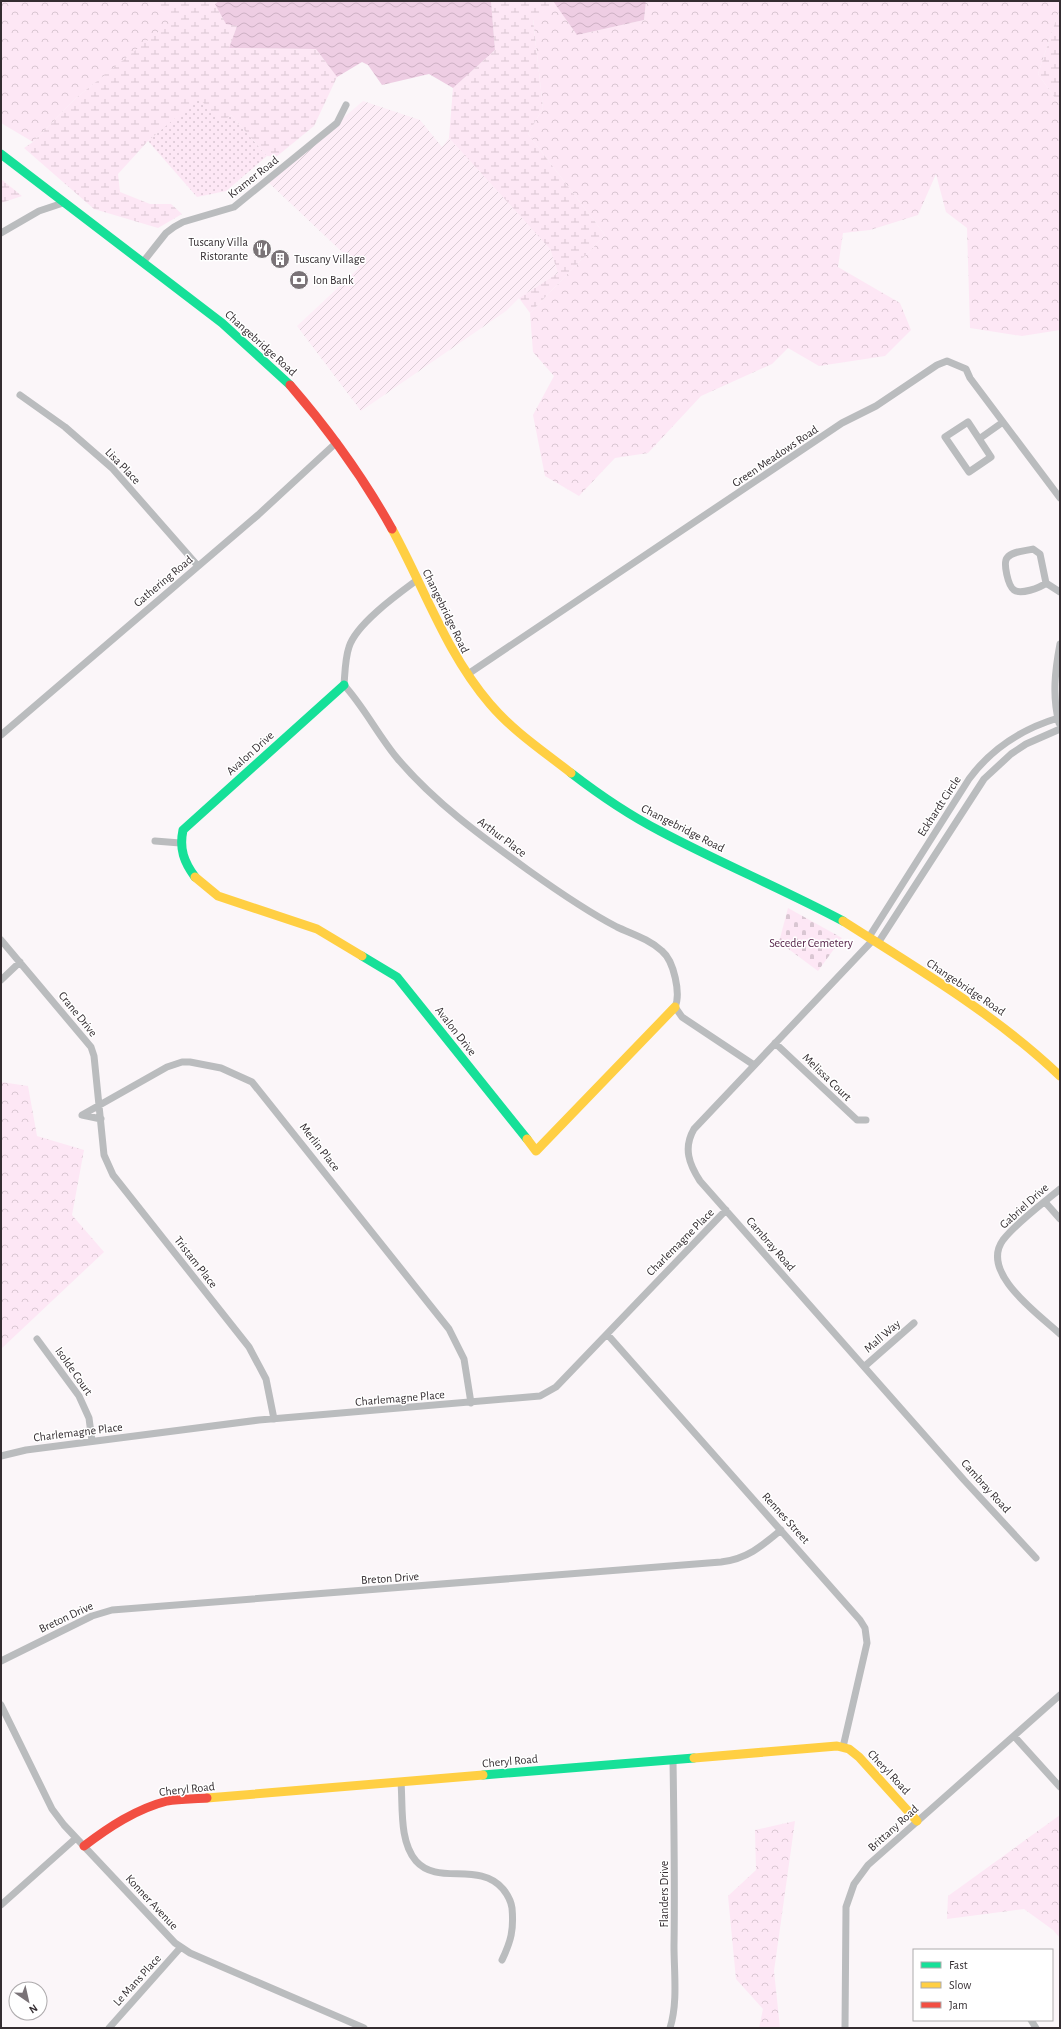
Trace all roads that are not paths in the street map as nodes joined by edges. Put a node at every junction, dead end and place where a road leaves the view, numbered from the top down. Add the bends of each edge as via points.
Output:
1 (346, 105) dead end
2 (1, 154) edge
3 (63, 203) junction
4 (1, 233) edge
5 (143, 262) junction
6 (20, 395) dead end
7 (1003, 422) junction
8 (979, 439) junction
9 (337, 442) junction
10 (1059, 495) edge
11 (198, 566) junction
12 (418, 580) junction
13 (1046, 583) junction
14 (1060, 592) edge
15 (1060, 644) edge
16 (468, 674) junction
17 (344, 685) junction
18 (1059, 722) edge
19 (1060, 729) edge
20 (1, 735) edge
21 (155, 841) dead end
22 (180, 843) junction
23 (1, 940) edge
24 (874, 940) junction
25 (20, 962) junction
26 (1, 980) edge
27 (675, 1007) junction
28 (775, 1043) junction
29 (754, 1065) junction
30 (1060, 1076) edge
31 (99, 1105) junction
32 (101, 1119) junction
33 (866, 1120) dead end
34 (1060, 1189) edge
35 (1045, 1202) junction
36 (726, 1210) junction
37 (1060, 1219) edge
38 (914, 1323) dead end
39 (606, 1334) junction
40 (1060, 1334) edge
41 (37, 1339) dead end
42 (865, 1366) junction
43 (471, 1403) junction
44 (274, 1419) junction
45 (92, 1441) junction
46 (1, 1456) edge
47 (781, 1530) junction
48 (1036, 1558) dead end
49 (1, 1661) edge
50 (1060, 1695) edge
51 (1, 1705) edge
52 (1014, 1736) junction
53 (843, 1747) junction
54 (673, 1760) junction
55 (401, 1782) junction
56 (1060, 1787) edge
57 (917, 1821) junction
58 (76, 1838) junction
59 (84, 1846) junction
60 (1, 1905) edge
61 (181, 1948) junction
62 (502, 1960) dead end
63 (109, 2028) edge
64 (364, 2028) edge
65 (670, 2028) edge
66 (845, 2028) edge

1 - 5 street, Kramer Road via 337,123 245,199 222,212 183,222 174,227 166,233
2 - 3 street, Changebridge Road
3 - 4 street via 39,211
3 - 5 street, Changebridge Road
5 - 9 street, Changebridge Road via 222,323 269,364 291,386
6 - 11 street, Lisa Place via 65,427 112,468
7 - 8 street
7 - 10 street, Green Meadows Road
7 - 16 street, Green Meadows Road via 966,369 947,361 876,406 842,423
8 - 8 street via 991,457 968,472 946,437 968,422
9 - 11 street, Gathering Road
9 - 12 street, Changebridge Road via 375,499
11 - 20 street, Gathering Road
12 - 16 street, Changebridge Road via 449,647
12 - 17 street via 395,596 355,634 349,647
13 - 13 street via 1042,587 1014,591 1005,562 1007,557 1033,549 1038,551
13 - 14 street
15 - 18 street, Eckhardt Circle via 1055,676
16 - 24 street, Changebridge Road via 490,704 519,732 575,776 627,812 694,849 817,906
17 - 22 street, Avalon Drive via 187,825
17 - 27 street, Arthur Place via 357,699 378,733 397,757 442,804 568,898 662,951 674,972 677,997
18 - 24 street, Eckhardt Circle via 1027,730 1011,739 982,763 965,786
19 - 24 street, Eckhardt Circle via 1043,735 1011,754 984,779
21 - 22 street
22 - 27 street, Avalon Drive via 182,854 193,874 207,890 317,929 400,980 536,1151
23 - 25 street, Crane Drive
24 - 28 street, Cambray Road
24 - 30 street, Changebridge Road via 978,1007 1034,1051
25 - 26 street
25 - 31 street, Crane Drive via 90,1047 94,1056
27 - 29 street via 692,1025
28 - 29 street, Cambray Road
28 - 33 street, Melissa Court via 857,1120
29 - 36 street, Cambray Road via 694,1129 688,1146 693,1170
31 - 32 street, Crane Drive
31 - 32 street, Merlin Place via 82,1115
31 - 43 street, Merlin Place via 166,1067 182,1062 221,1068 252,1082 449,1329 464,1359
32 - 44 street, Tristam Place via 104,1155 108,1165 258,1360 266,1379
34 - 35 street, Gabriel Drive
35 - 37 street
35 - 40 street, Gabriel Drive via 1002,1241 997,1259 1006,1282
36 - 39 street, Charlemagne Place
36 - 42 street, Cambray Road
38 - 42 street, Mall Way
39 - 43 street, Charlemagne Place via 556,1387 540,1396
39 - 47 street, Rennes Street
41 - 45 street, Isolde Court via 85,1406
42 - 48 street, Cambray Road
43 - 44 street, Charlemagne Place
44 - 45 street, Charlemagne Place
45 - 46 street, Charlemagne Place
47 - 49 street, Breton Drive via 750,1554 721,1562 112,1610 92,1616
47 - 53 street, Rennes Street via 854,1612 864,1628 867,1643
50 - 52 street, Brittany Road
51 - 58 street, Konner Avenue via 52,1809
52 - 56 street
52 - 57 street, Brittany Road
53 - 54 street, Cheryl Road
53 - 57 street, Cheryl Road via 866,1764
54 - 55 street, Cheryl Road
54 - 65 street, Flanders Drive via 674,1965 673,2013
55 - 59 street, Cheryl Road via 169,1801 150,1806 113,1825
55 - 62 street via 406,1841 417,1861 433,1872 468,1873 487,1877 506,1893 511,1904 512,1939
57 - 66 street, Brittany Road via 864,1869 849,1895 846,1907
58 - 59 street, Konner Avenue
58 - 60 street
59 - 61 street, Konner Avenue
61 - 63 street, Le Mans Place
61 - 64 street, Konner Avenue

